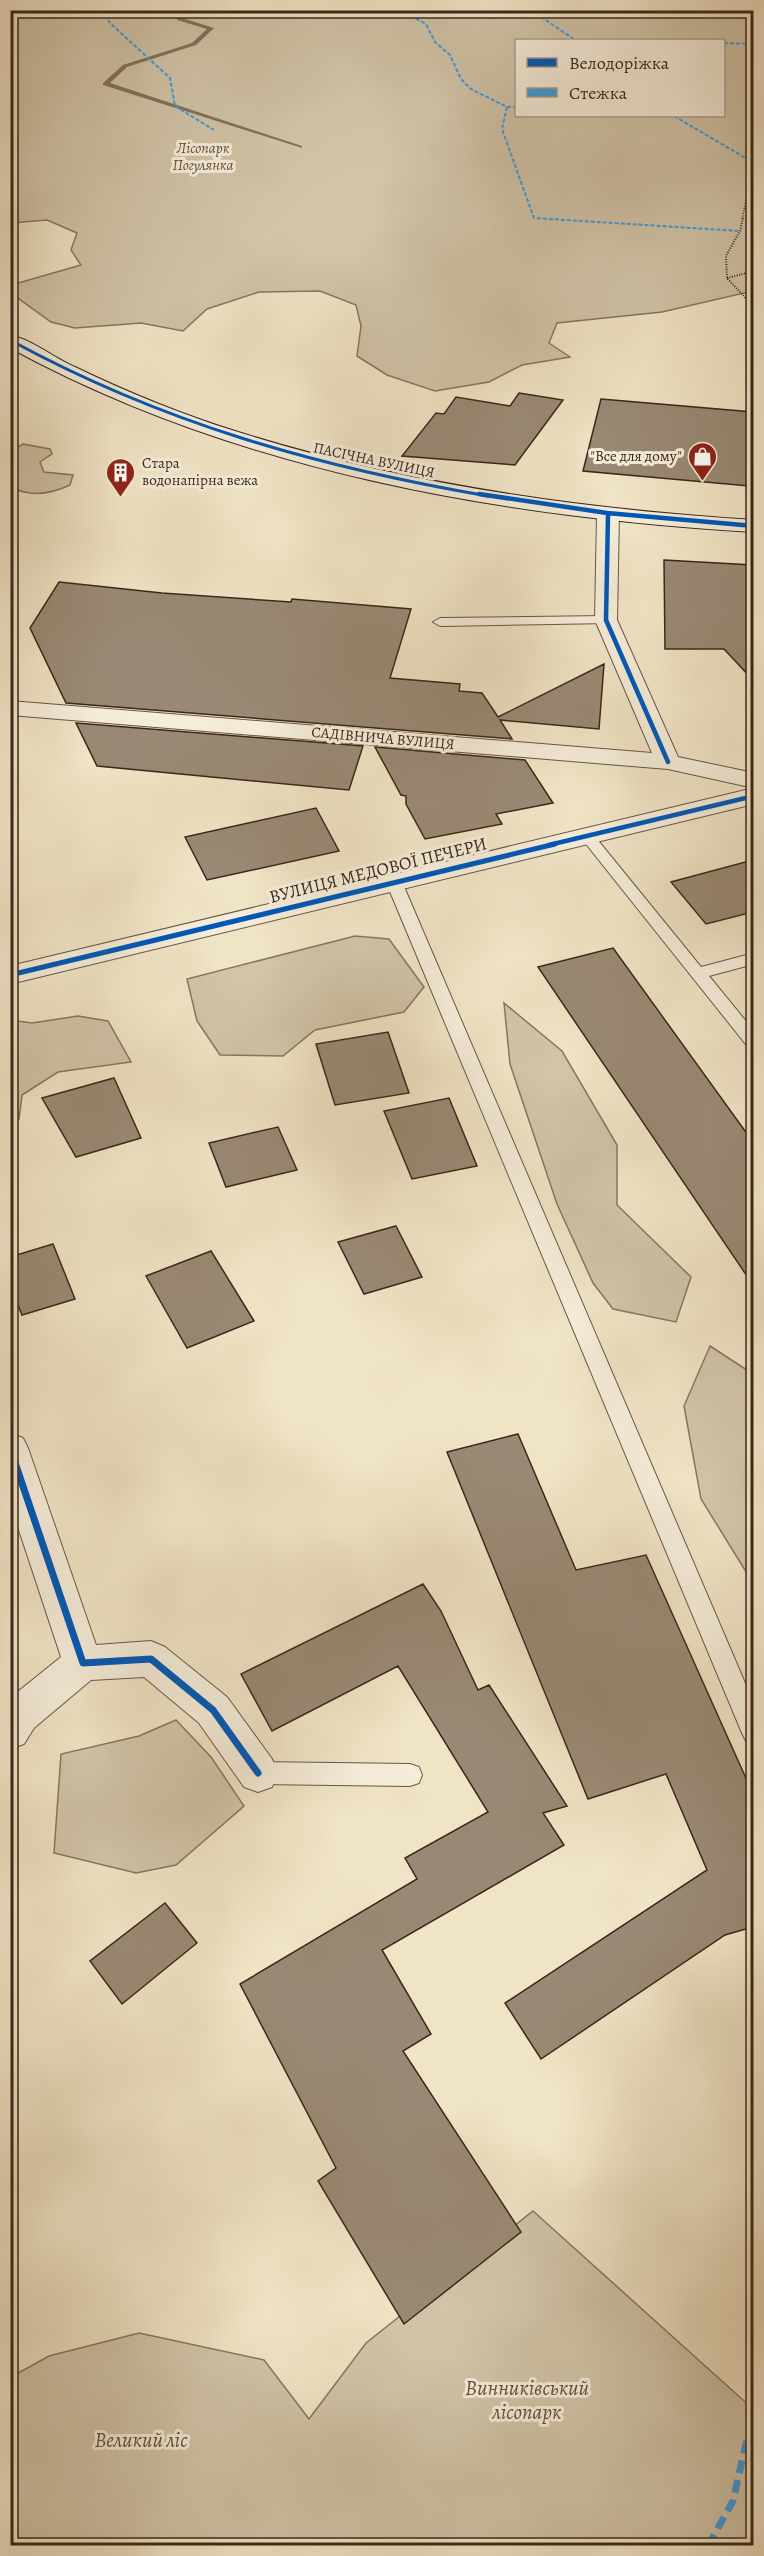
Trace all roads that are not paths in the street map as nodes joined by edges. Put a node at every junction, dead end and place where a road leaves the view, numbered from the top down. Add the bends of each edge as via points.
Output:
1 (10, 340) edge
2 (608, 514) junction
3 (753, 526) edge
4 (606, 620) junction
5 (440, 622) dead end
6 (10, 708) edge
7 (668, 762) junction
8 (753, 781) edge
9 (753, 796) edge
10 (587, 836) junction
11 (394, 882) junction
12 (753, 958) edge
13 (698, 972) junction
14 (10, 975) edge
15 (753, 1043) edge
16 (10, 1448) edge
17 (83, 1663) junction
18 (10, 1731) edge
19 (753, 1733) edge
20 (258, 1773) joint
21 (410, 1775) dead end

1 - 2 street, ПАСІЧНА ВУЛИЦЯ via 134,401 295,455 419,483
2 - 3 street, ПАСІЧНА ВУЛИЦЯ
2 - 4 street
4 - 5 lane
4 - 7 street
6 - 7 street, САДІВНИЧА ВУЛИЦЯ
7 - 8 street, САДІВНИЧА ВУЛИЦЯ
9 - 10 street, ВУЛИЦЯ МЕДОВОЇ ПЕЧЕРИ
10 - 11 street, ВУЛИЦЯ МЕДОВОЇ ПЕЧЕРИ
10 - 13 lane
11 - 14 street, ВУЛИЦЯ МЕДОВОЇ ПЕЧЕРИ
11 - 19 lane
12 - 13 lane
13 - 15 lane
16 - 17 street
17 - 18 street via 20,1715
17 - 20 street via 151,1659 213,1710
20 - 21 lane

